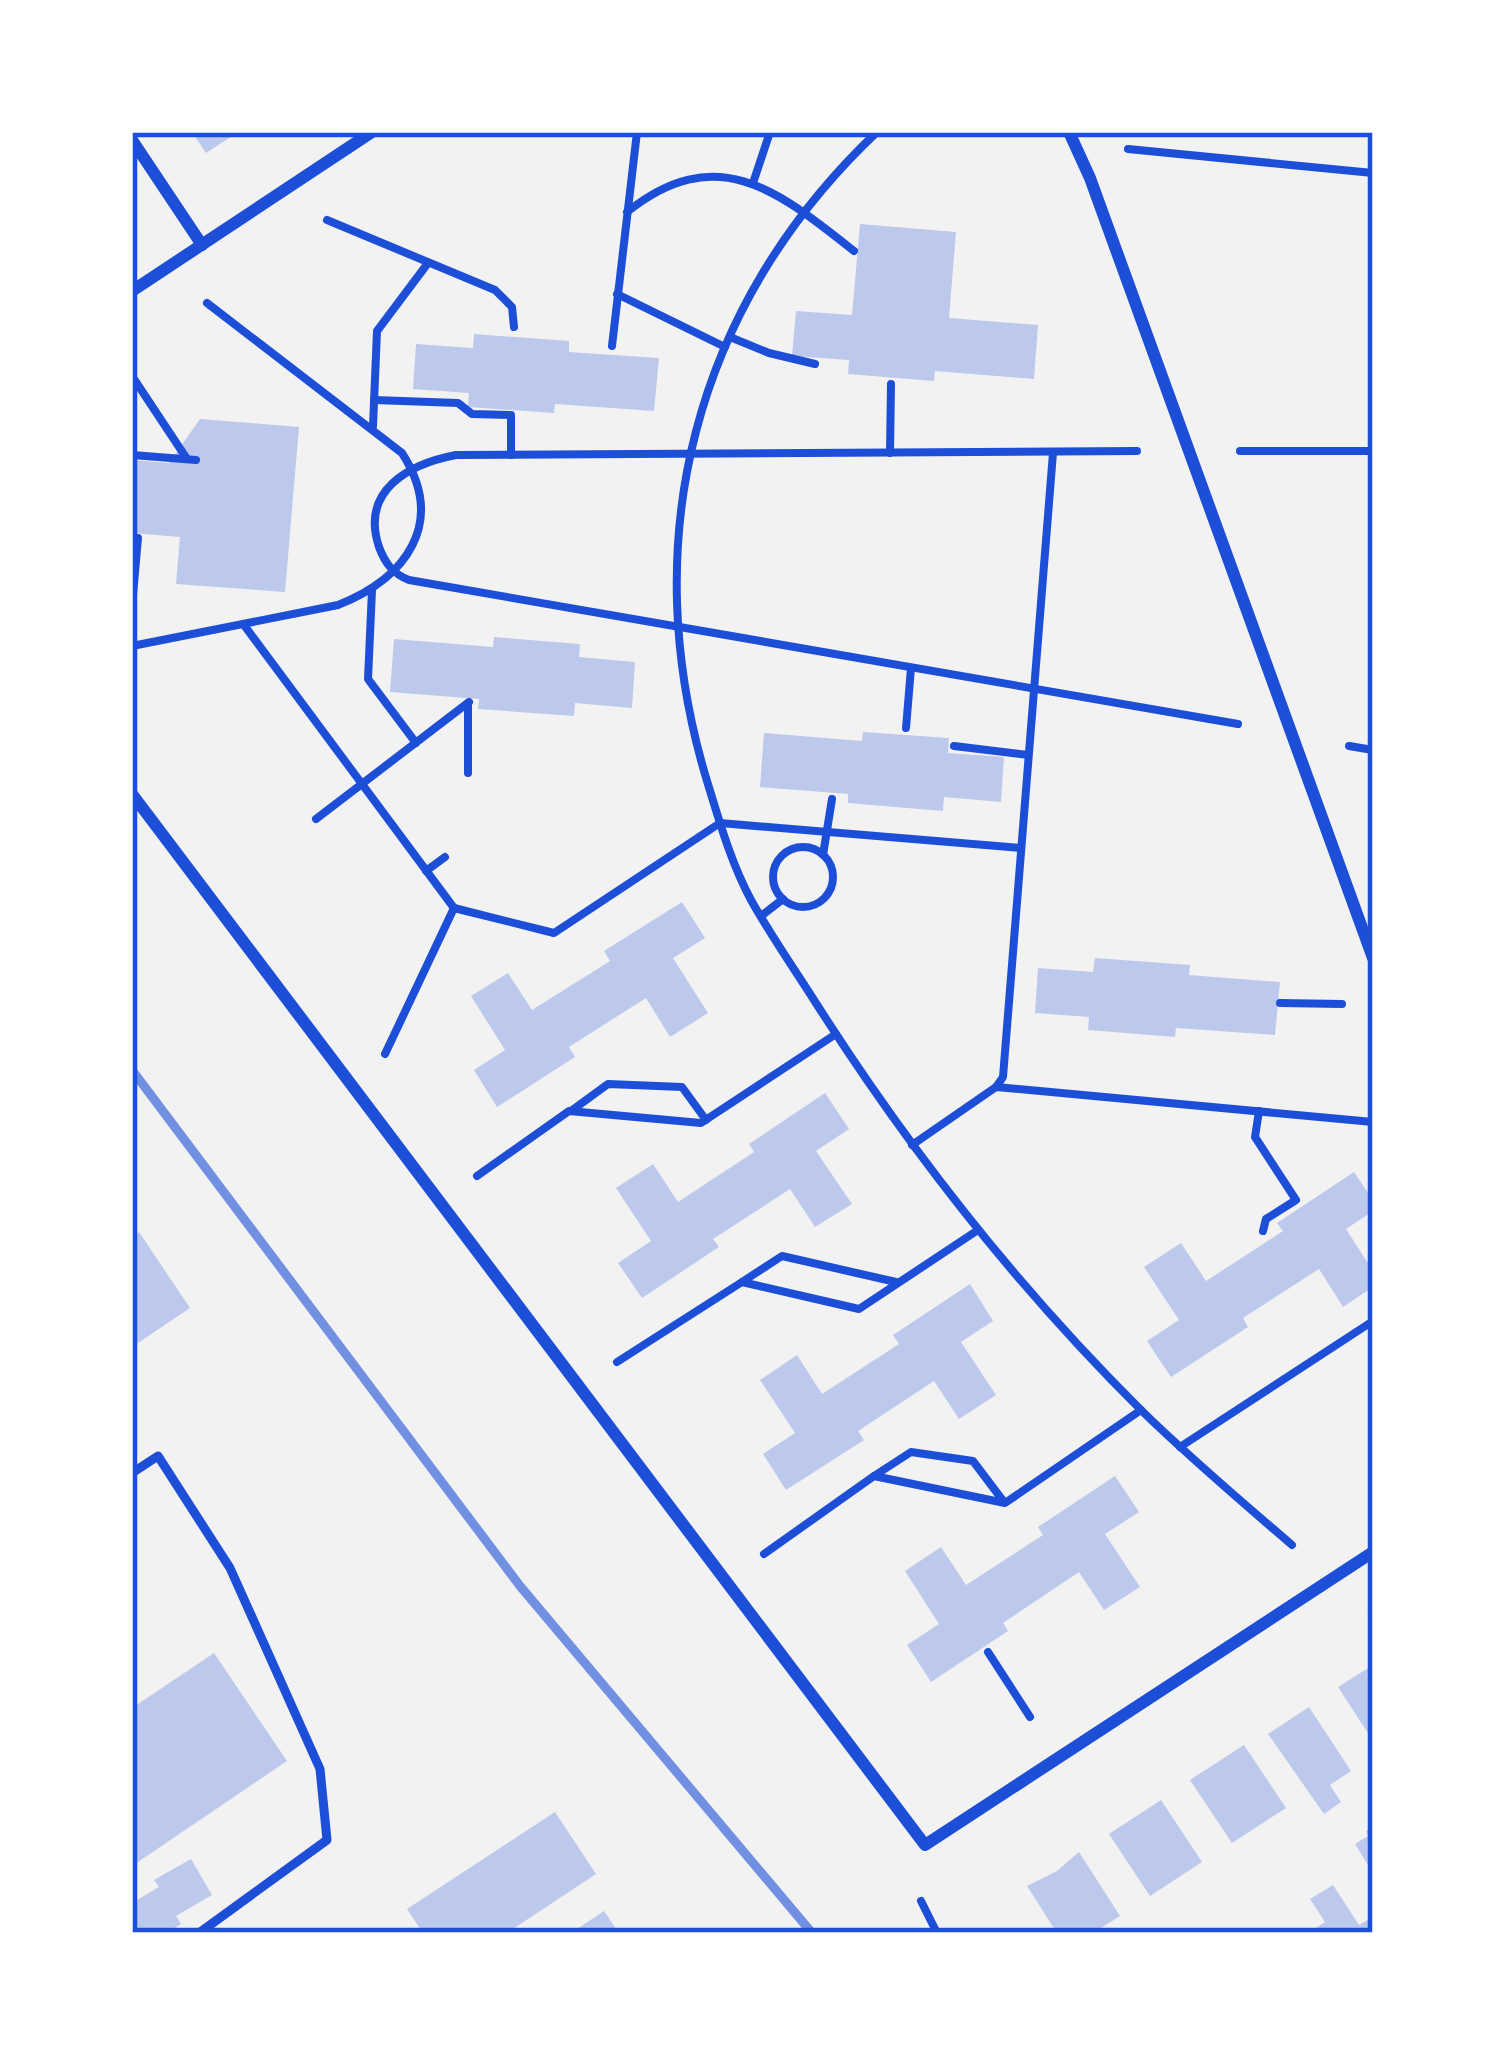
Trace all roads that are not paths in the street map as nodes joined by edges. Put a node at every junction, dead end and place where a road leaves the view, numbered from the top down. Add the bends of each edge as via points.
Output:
1 (372, 132) edge
2 (1069, 132) edge
3 (132, 140) edge
4 (202, 245) junction
5 (132, 291) edge
6 (132, 794) edge
7 (1373, 958) edge
8 (132, 1473) edge
9 (1373, 1552) edge
10 (200, 1933) edge

1 - 4 street
2 - 7 street
3 - 4 street
4 - 5 street
6 - 9 street via 925,1845
8 - 10 lane via 158,1456 230,1568 320,1769 327,1840

